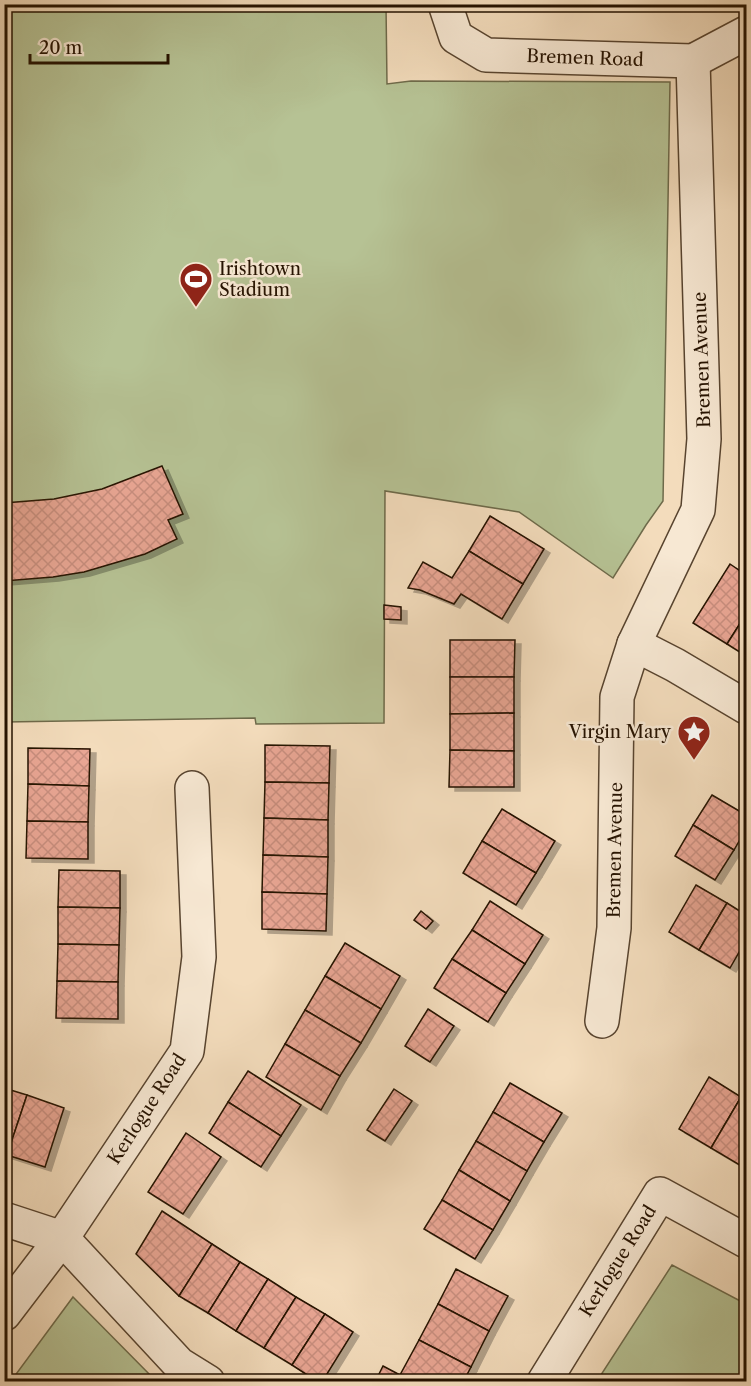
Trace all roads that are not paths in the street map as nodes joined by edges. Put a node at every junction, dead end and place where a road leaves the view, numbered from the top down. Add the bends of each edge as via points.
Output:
1 (446, 4) edge
2 (747, 33) edge
3 (693, 62) junction
4 (634, 644) junction
5 (747, 707) edge
6 (192, 788) dead end
7 (602, 1021) dead end
8 (4, 1219) edge
9 (62, 1238) junction
10 (747, 1241) edge
11 (4, 1314) edge
12 (208, 1382) edge
13 (543, 1382) edge

1 - 3 street, Bremen Road via 456,37 486,55
2 - 3 street
3 - 4 street, Bremen Avenue via 704,440 698,510
4 - 5 street
4 - 7 street, Bremen Avenue via 617,697 614,928
6 - 9 street, Kerlogue Road via 199,957 187,1051
8 - 9 street
9 - 11 street, Kerlogue Road
9 - 12 street via 179,1364
10 - 13 street, Kerlogue Road via 660,1194

